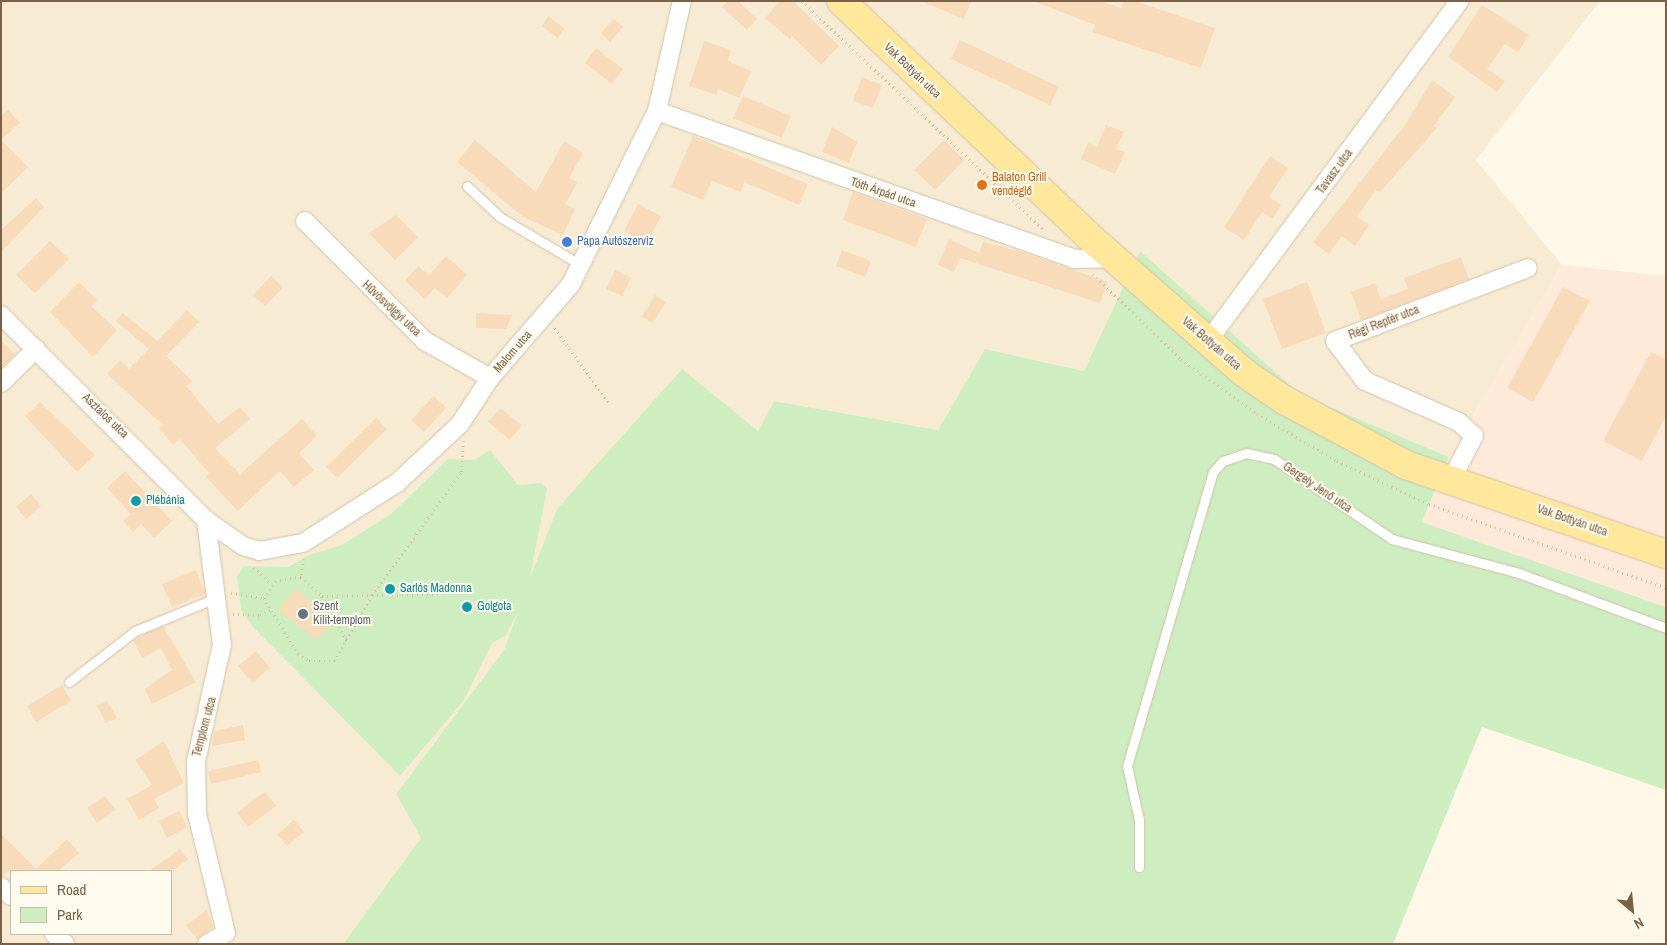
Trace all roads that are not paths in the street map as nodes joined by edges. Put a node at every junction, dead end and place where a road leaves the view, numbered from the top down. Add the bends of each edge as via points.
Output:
1 (682, 1) edge
2 (841, 1) edge
3 (1460, 1) edge
4 (657, 111) junction
5 (467, 186) dead end
6 (305, 221) dead end
7 (1113, 258) junction
8 (581, 265) junction
9 (1528, 268) dead end
10 (1, 315) edge
11 (1208, 341) junction
12 (36, 349) junction
13 (490, 378) junction
14 (1, 383) edge
15 (1451, 480) junction
16 (206, 520) junction
17 (1666, 554) edge
18 (216, 600) junction
19 (1666, 628) edge
20 (69, 682) dead end
21 (1139, 867) dead end
22 (55, 935) edge
23 (65, 944) edge
24 (207, 944) edge

1 - 4 street, Malom utca
2 - 7 main road, Vak Bottyán utca
3 - 11 street, Tavasz utca
4 - 7 street, Tóth Árpád utca via 1074,259
4 - 8 street, Malom utca
5 - 8 lane via 500,217
6 - 13 street, Hűvösvölgyi utca via 425,341
7 - 11 main road, Vak Bottyán utca
8 - 13 street, Malom utca via 545,315
9 - 15 street, Régi Reptér utca via 1335,341 1364,382 1460,422 1474,436
10 - 12 street, Asztalos utca
11 - 15 main road, Vak Bottyán utca via 1260,383 1344,434 1406,465
12 - 14 street
12 - 16 street, Asztalos utca
13 - 16 street, Malom utca via 460,424 396,482 302,543 259,551 244,546
15 - 17 main road, Vak Bottyán utca
16 - 18 street, Templom utca
18 - 20 lane via 135,631
18 - 24 street, Templom utca via 222,645 219,676 196,761 198,814 226,933
19 - 21 lane, Gergely Jenő utca via 1519,573 1392,539 1274,459 1246,453 1223,461 1213,472 1127,766 1139,820
22 - 23 street

